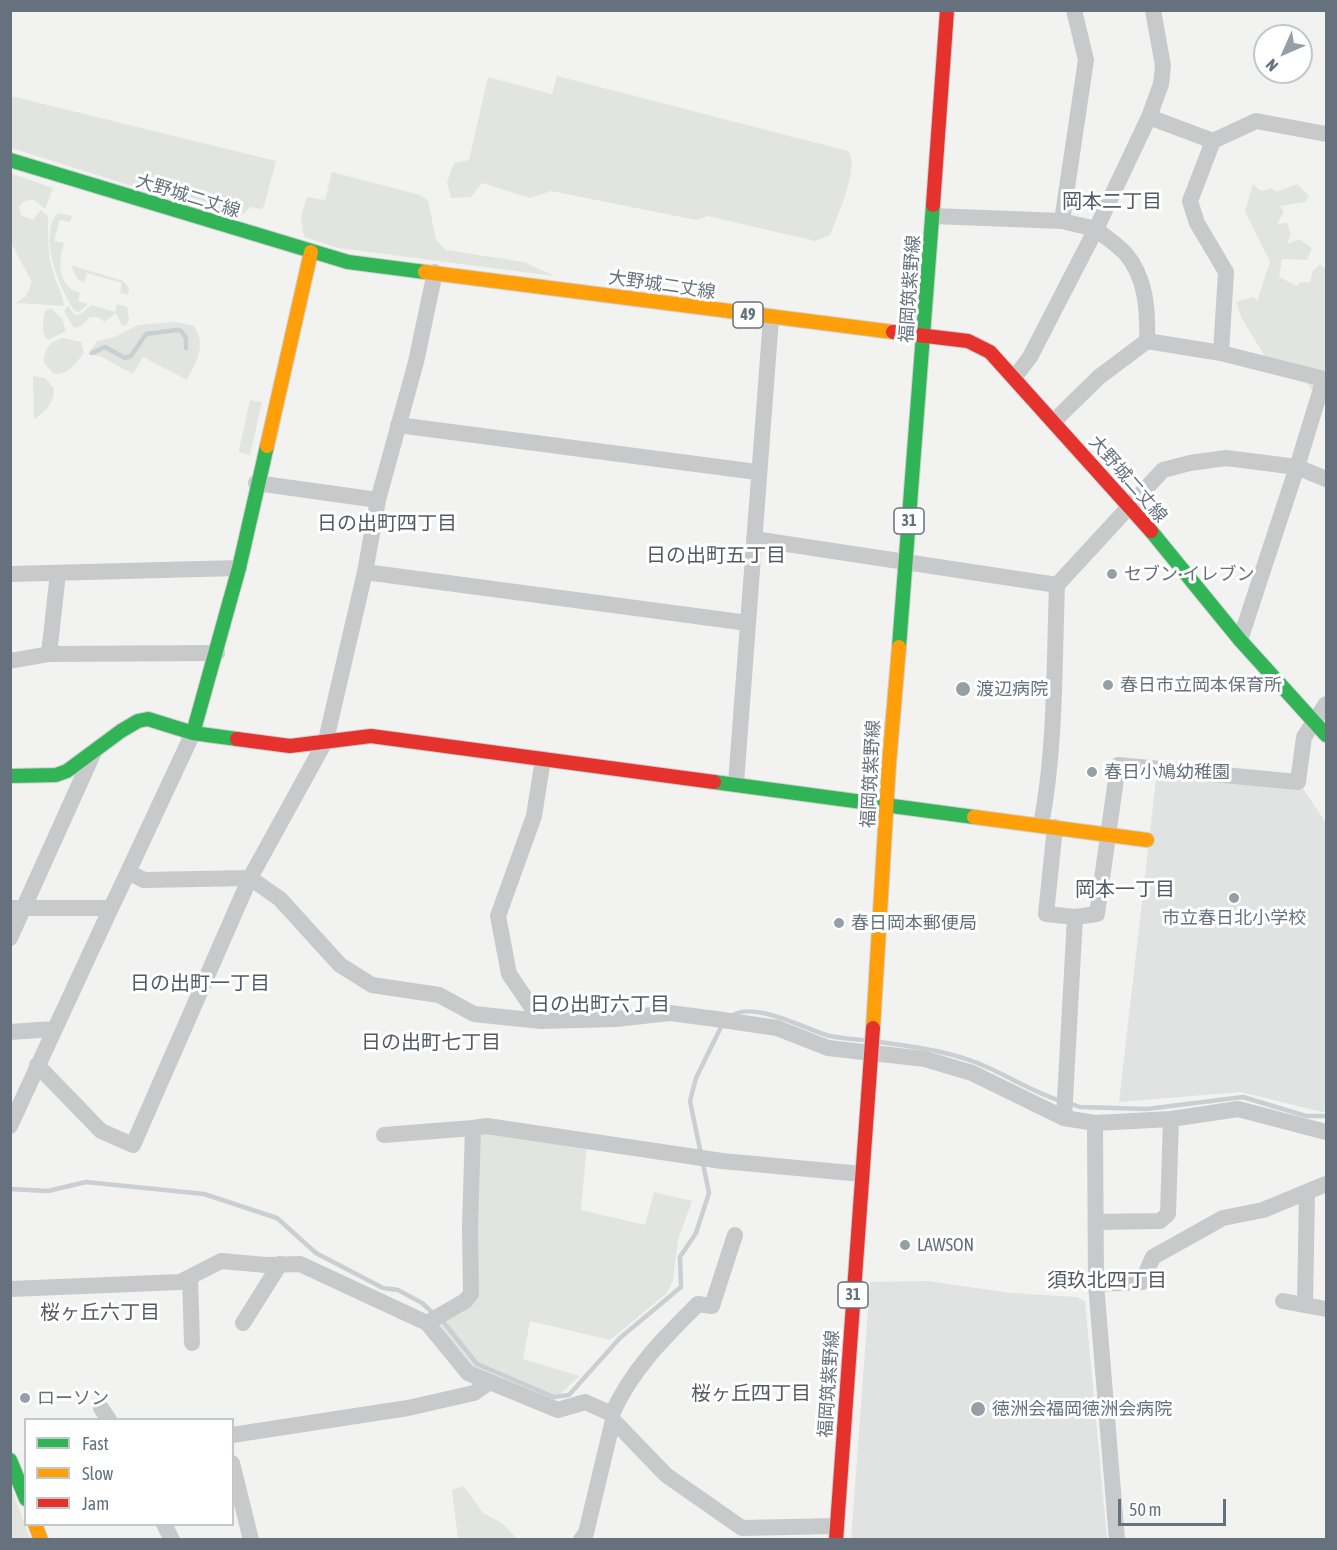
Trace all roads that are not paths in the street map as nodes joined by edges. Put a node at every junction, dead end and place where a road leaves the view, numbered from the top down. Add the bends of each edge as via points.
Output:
1 (947, 10) edge
2 (1074, 10) edge
3 (1153, 10) edge
4 (1149, 117) junction
5 (1326, 134) edge
6 (1213, 141) junction
7 (10, 160) edge
8 (933, 216) junction
9 (1062, 221) junction
10 (1096, 230) junction
11 (311, 252) junction
12 (435, 272) junction
13 (771, 318) junction
14 (924, 336) junction
15 (1147, 340) junction
16 (1221, 353) junction
17 (1014, 378) junction
18 (1325, 380) edge
19 (1053, 422) junction
20 (398, 425) junction
21 (1297, 467) junction
22 (757, 472) junction
23 (1326, 479) edge
24 (256, 483) junction
25 (378, 500) junction
26 (1129, 505) junction
27 (754, 539) junction
28 (905, 562) junction
29 (239, 568) junction
30 (365, 572) junction
31 (58, 573) junction
32 (10, 574) edge
33 (1057, 585) junction
34 (748, 623) junction
35 (1240, 640) junction
36 (218, 653) junction
37 (49, 654) junction
38 (10, 661) edge
39 (1326, 704) edge
40 (1314, 721) junction
41 (193, 733) junction
42 (1326, 735) edge
43 (326, 740) junction
44 (93, 754) junction
45 (543, 759) junction
46 (10, 776) edge
47 (736, 783) junction
48 (886, 803) junction
49 (1048, 826) junction
50 (1108, 834) junction
51 (1147, 840) dead end
52 (128, 872) junction
53 (250, 878) junction
54 (17, 908) edge
55 (111, 908) junction
56 (1075, 917) junction
57 (10, 938) edge
58 (541, 1021) junction
59 (54, 1029) junction
60 (10, 1032) edge
61 (870, 1052) junction
62 (37, 1065) junction
63 (1064, 1118) junction
64 (1171, 1119) junction
65 (1095, 1123) junction
66 (10, 1126) edge
67 (473, 1128) junction
68 (1326, 1132) edge
69 (384, 1135) dead end
70 (862, 1174) junction
71 (1326, 1184) edge
72 (1307, 1192) junction
73 (1096, 1221) junction
74 (735, 1235) dead end
75 (280, 1264) junction
76 (190, 1277) junction
77 (1096, 1284) junction
78 (10, 1288) edge
79 (1283, 1301) dead end
80 (1305, 1305) junction
81 (1326, 1309) edge
82 (243, 1323) dead end
83 (427, 1323) junction
84 (192, 1343) dead end
85 (488, 1383) junction
86 (613, 1417) junction
87 (234, 1435) edge
88 (12, 1470) edge
89 (234, 1471) edge
90 (24, 1495) edge
91 (836, 1533) edge
92 (251, 1539) edge
93 (581, 1539) edge
94 (1117, 1539) edge

1 - 8 main road, 福岡筑紫野線 / 31
2 - 9 street via 1086,60
3 - 4 street via 1163,66
4 - 6 street
4 - 10 street
5 - 6 street via 1256,121
6 - 16 street via 1190,201 1197,223 1226,272
7 - 11 main road, 大野城二丈線 / 49
8 - 9 street
8 - 14 main road, 福岡筑紫野線 / 31
9 - 10 street
10 - 15 street via 1125,253 1140,279 1148,313
10 - 17 street via 1030,357
11 - 12 main road, 大野城二丈線 / 49 via 348,262
11 - 24 main road
12 - 13 main road, 大野城二丈線 / 49
12 - 20 street
13 - 14 main road, 大野城二丈線 / 49
13 - 22 street
14 - 17 main road, 大野城二丈線 / 49 via 968,340 990,352
14 - 28 main road, 福岡筑紫野線 / 31
15 - 16 street
15 - 19 street via 1100,377
16 - 18 street
17 - 19 main road, 大野城二丈線 / 49
18 - 21 street
19 - 26 main road, 大野城二丈線 / 49
20 - 22 street
20 - 25 street
21 - 23 street
21 - 26 street via 1226,458 1190,463 1163,470
21 - 35 street
22 - 27 street
24 - 25 street
24 - 29 main road
25 - 30 street
26 - 33 street
26 - 35 main road, 大野城二丈線 / 49
27 - 28 street
27 - 34 street
28 - 33 street
28 - 48 main road, 福岡筑紫野線 / 31
29 - 31 street
29 - 36 main road
30 - 34 street
30 - 43 street
31 - 32 street
31 - 37 street
33 - 49 street via 1046,799
34 - 47 street
35 - 40 main road, 大野城二丈線 / 49
36 - 37 street
36 - 41 main road
37 - 38 street
39 - 40 street
40 - 42 main road, 大野城二丈線 / 49
40 - 50 street via 1304,737 1298,782 1118,765
41 - 43 main road via 290,746
41 - 44 main road via 148,719 138,721
41 - 52 street
43 - 45 main road via 371,736
43 - 53 street
44 - 46 main road via 56,775
44 - 54 street
45 - 47 main road
45 - 58 street via 534,816 498,916 509,975
47 - 48 main road
48 - 49 main road
48 - 61 main road, 福岡筑紫野線 / 31
49 - 50 main road
49 - 56 street via 1046,914
50 - 51 main road
50 - 56 street via 1097,914
52 - 53 street via 144,880
52 - 55 street
53 - 58 street via 280,899 340,965 372,985 439,995 474,1014
53 - 62 street via 133,1145 101,1131
54 - 55 street
54 - 57 street
55 - 59 street
56 - 63 street
58 - 61 street via 670,1013 777,1028 828,1048
59 - 60 street
59 - 62 street
61 - 63 street via 925,1059 972,1073
61 - 70 main road, 福岡筑紫野線 / 31
62 - 66 street
63 - 65 street
64 - 65 street
64 - 68 street via 1238,1109
64 - 73 street via 1168,1214 1160,1221
65 - 73 street
67 - 69 street
67 - 70 street via 487,1126 722,1161
67 - 83 street via 471,1294
70 - 91 main road, 福岡筑紫野線 / 31
71 - 72 street
72 - 77 street via 1263,1210 1223,1218 1153,1257 1142,1282
72 - 80 street
73 - 77 street
74 - 86 street via 712,1306 698,1304 648,1354 622,1392
75 - 76 street via 221,1261
75 - 82 street
75 - 83 street via 300,1264
76 - 78 street via 180,1282
76 - 84 street
77 - 94 street
79 - 80 street
80 - 81 street
83 - 85 street via 468,1373
85 - 86 street via 558,1410 585,1402
85 - 87 street via 474,1393 408,1408
86 - 91 street via 666,1475 742,1528
86 - 93 street via 586,1533
88 - 90 main road
89 - 92 street

